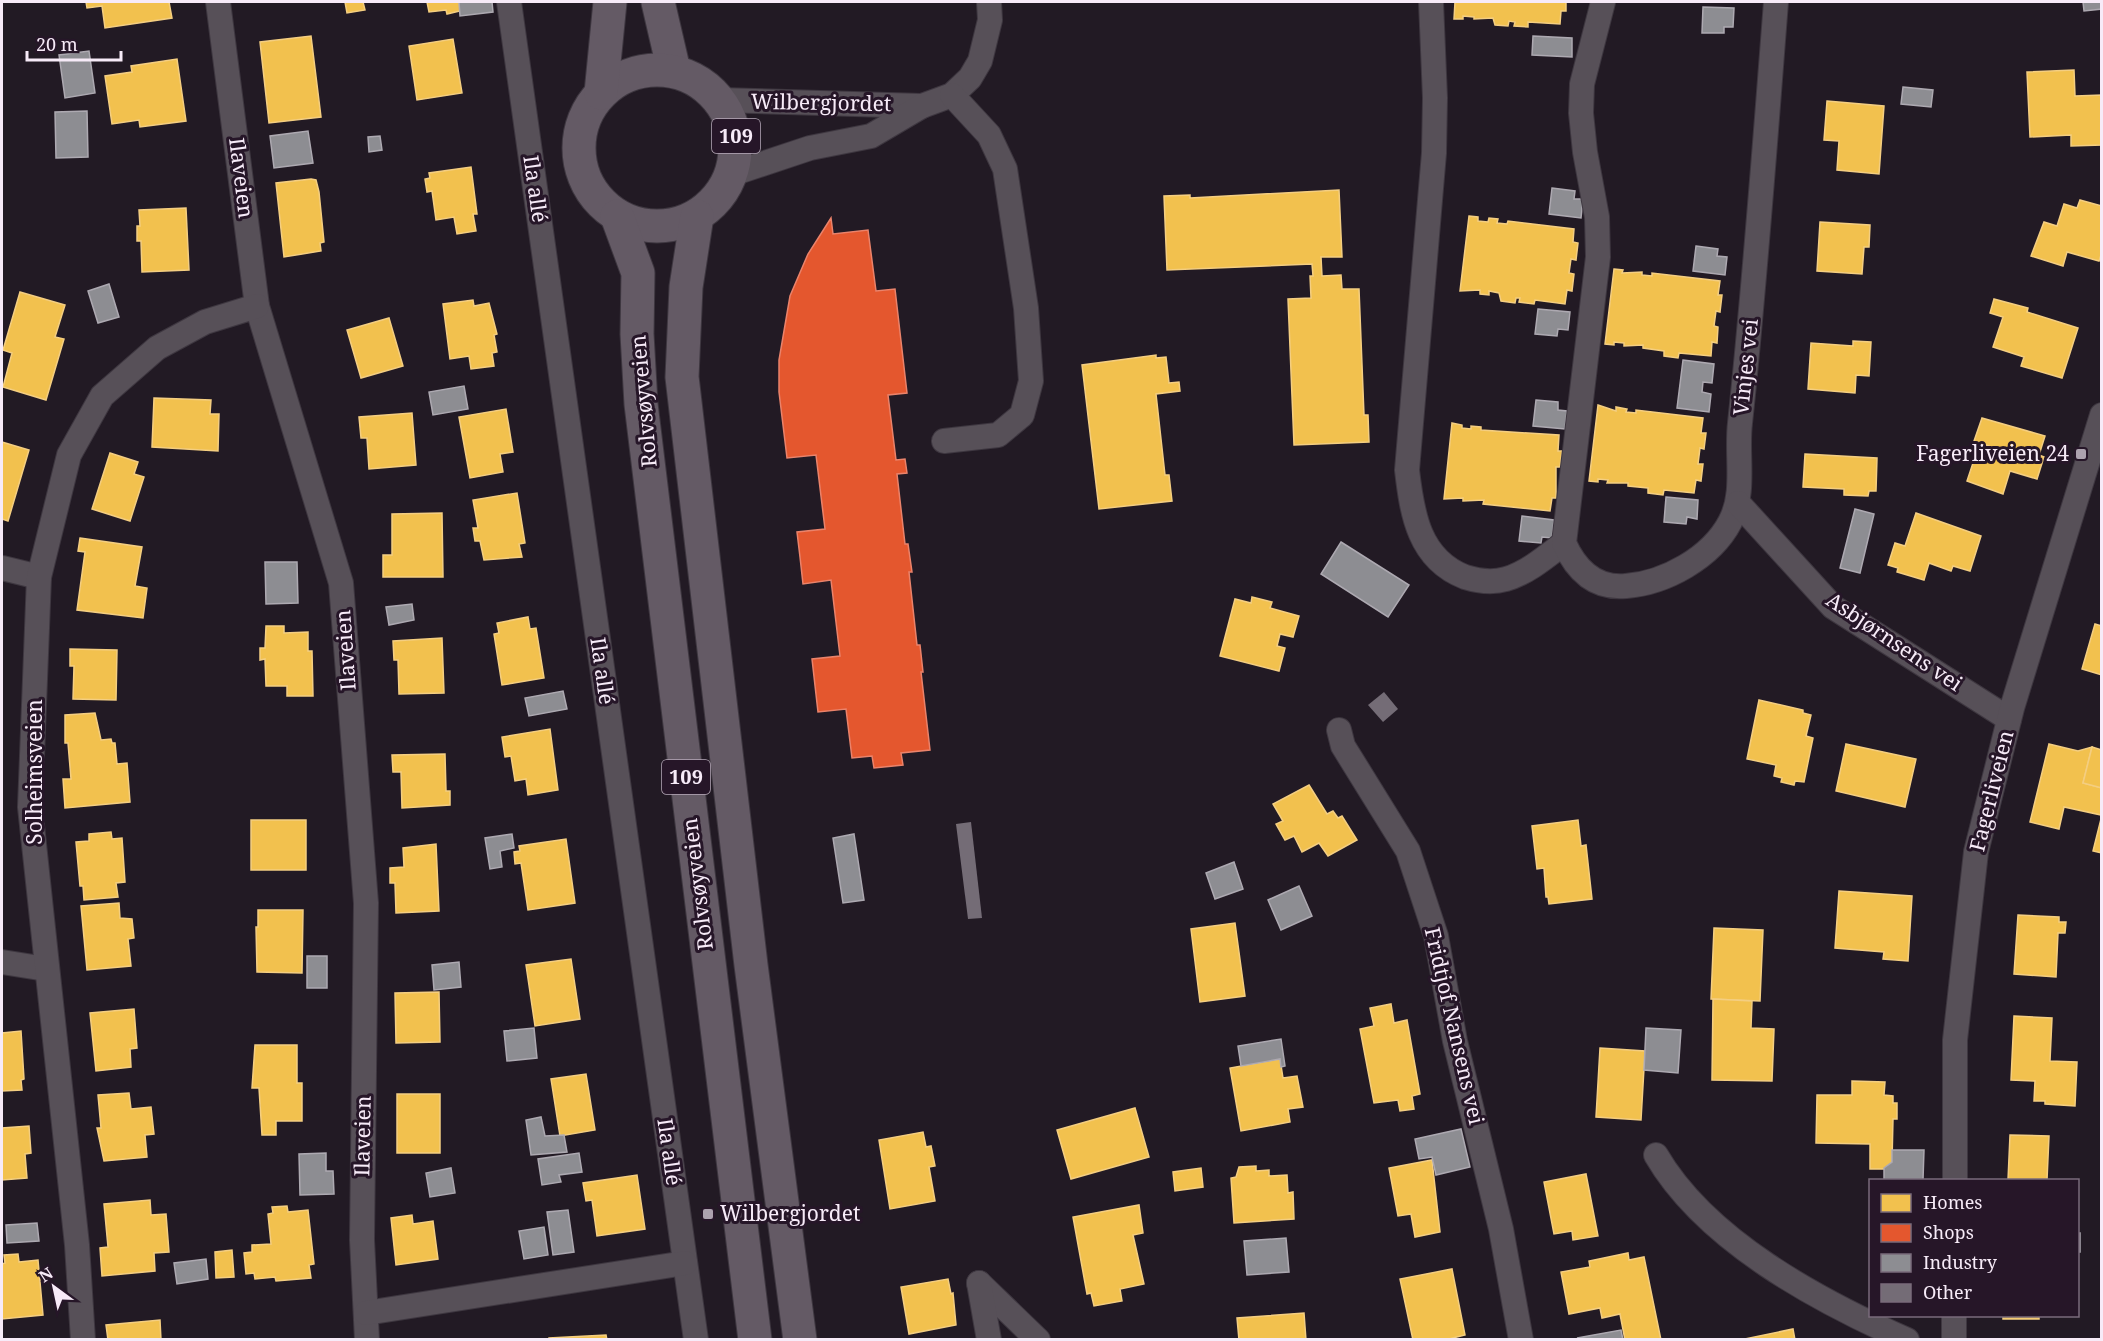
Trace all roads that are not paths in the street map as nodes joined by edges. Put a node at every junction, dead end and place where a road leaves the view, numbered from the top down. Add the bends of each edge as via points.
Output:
1 (218, 2) edge
2 (509, 2) edge
3 (610, 2) edge
4 (658, 2) edge
5 (989, 2) edge
6 (1431, 2) edge
7 (1603, 2) edge
8 (1776, 2) edge
9 (674, 71) junction
10 (601, 93) junction
11 (952, 95) junction
12 (720, 100) junction
13 (922, 106) junction
14 (732, 174) junction
15 (617, 216) junction
16 (697, 216) junction
17 (256, 306) junction
18 (2102, 415) edge
19 (944, 441) dead end
20 (1738, 502) junction
21 (1564, 543) junction
22 (2, 568) edge
23 (39, 577) junction
24 (2009, 719) junction
25 (1339, 730) dead end
26 (2, 962) edge
27 (46, 969) junction
28 (1656, 1155) dead end
29 (1955, 1179) edge
30 (685, 1263) junction
31 (366, 1313) junction
32 (1954, 1317) edge
33 (83, 1340) edge
34 (367, 1340) edge
35 (696, 1340) edge
36 (755, 1340) edge
37 (800, 1340) edge
38 (989, 1340) edge
39 (1038, 1340) edge
40 (1521, 1340) edge
41 (1907, 1340) edge
42 (1954, 1340) edge

1 - 17 street, Ilaveien
2 - 30 street, Ila allé
3 - 10 main road, 109
4 - 9 main road
5 - 11 street, Wilbergjordet via 990,20 980,61 970,78
6 - 21 street via 1436,98 1434,153 1407,470 1416,521 1440,562 1472,579 1489,582 1507,579 1533,566
7 - 21 street via 1582,84 1581,113 1597,217 1598,257
8 - 20 street, Vinjes vei via 1739,427
9 - 10 main road, 109 via 635,73
9 - 12 main road, 109 via 700,81
10 - 15 main road, 109 via 585,117 579,144 582,172 596,197
11 - 13 street, Wilbergjordet
11 - 19 street via 988,135 1005,169 1026,308 1031,381 1022,416 998,435
12 - 13 street, Wilbergjordet
12 - 14 main road, 109 via 736,136
13 - 14 street, Wilbergjordet via 871,136 810,148
14 - 16 main road, 109 via 718,198
15 - 16 main road, 109 via 636,224 657,226
15 - 36 main road, Rolvsøyveien / 109 via 638,273 641,404
16 - 37 main road, Rolvsøyveien / 109 via 686,287 682,377
17 - 23 street, Solheimsveien via 205,322 157,348 102,396 69,455
17 - 31 street, Ilaveien via 341,582 366,903 362,1240
18 - 24 street, Fagerliveien
20 - 21 street, Vinjes vei via 1719,540 1682,567 1642,585 1605,586 1592,581
20 - 24 street, Asbjørnsens vei via 1833,607
22 - 23 street
23 - 27 street, Solheimsveien via 30,807
24 - 29 street, Fagerliveien via 1976,852 1955,1040
25 - 40 street, Fridtjof Nansens vei via 1343,746 1408,851 1436,936 1455,1041 1501,1229
26 - 27 street
27 - 33 street, Solheimsveien via 77,1245
28 - 41 street via 1677,1187 1728,1235 1815,1294
30 - 31 street
30 - 35 street, Ila allé
31 - 34 street, Ilaveien
32 - 42 street
38 - 39 street via 979,1283

